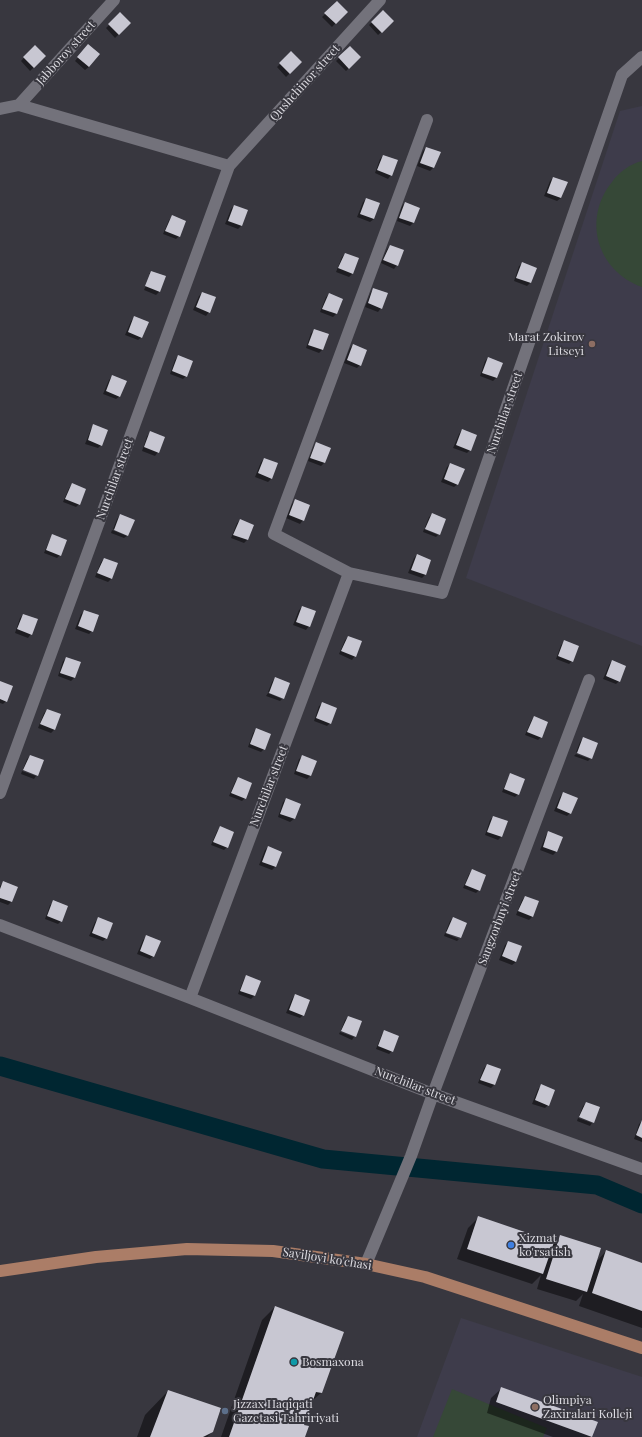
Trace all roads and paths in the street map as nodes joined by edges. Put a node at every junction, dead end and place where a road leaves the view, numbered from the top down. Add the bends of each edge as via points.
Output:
1 (114, 0) edge
2 (380, 0) edge
3 (642, 57) edge
4 (19, 105) junction
5 (0, 109) edge
6 (427, 120) dead end
7 (229, 166) junction
8 (349, 573) junction
9 (589, 680) dead end
10 (0, 793) edge
11 (0, 925) edge
12 (190, 998) junction
13 (433, 1094) junction
14 (642, 1169) edge
15 (366, 1264) junction
16 (0, 1271) edge
17 (642, 1348) edge

1 - 4 street, Jabborov street
2 - 7 street, Qushchinor street
3 - 8 street, Nurchilar street via 622,75 442,594
4 - 5 street
4 - 7 street
6 - 8 street, Nurchilar street via 274,534
7 - 10 street, Nurchilar street
8 - 12 street, Nurchilar street
9 - 13 street, Sangzorbuyi street
11 - 12 street, Nurchilar street
12 - 13 street, Nurchilar street
13 - 14 street, Nurchilar street
13 - 15 street, Sangzorbuyi street via 411,1156
15 - 16 main road, Sayiljoyi ko'chasi via 273,1251 187,1249 96,1257
15 - 17 main road, Sayiljoyi ko'chasi via 425,1277

